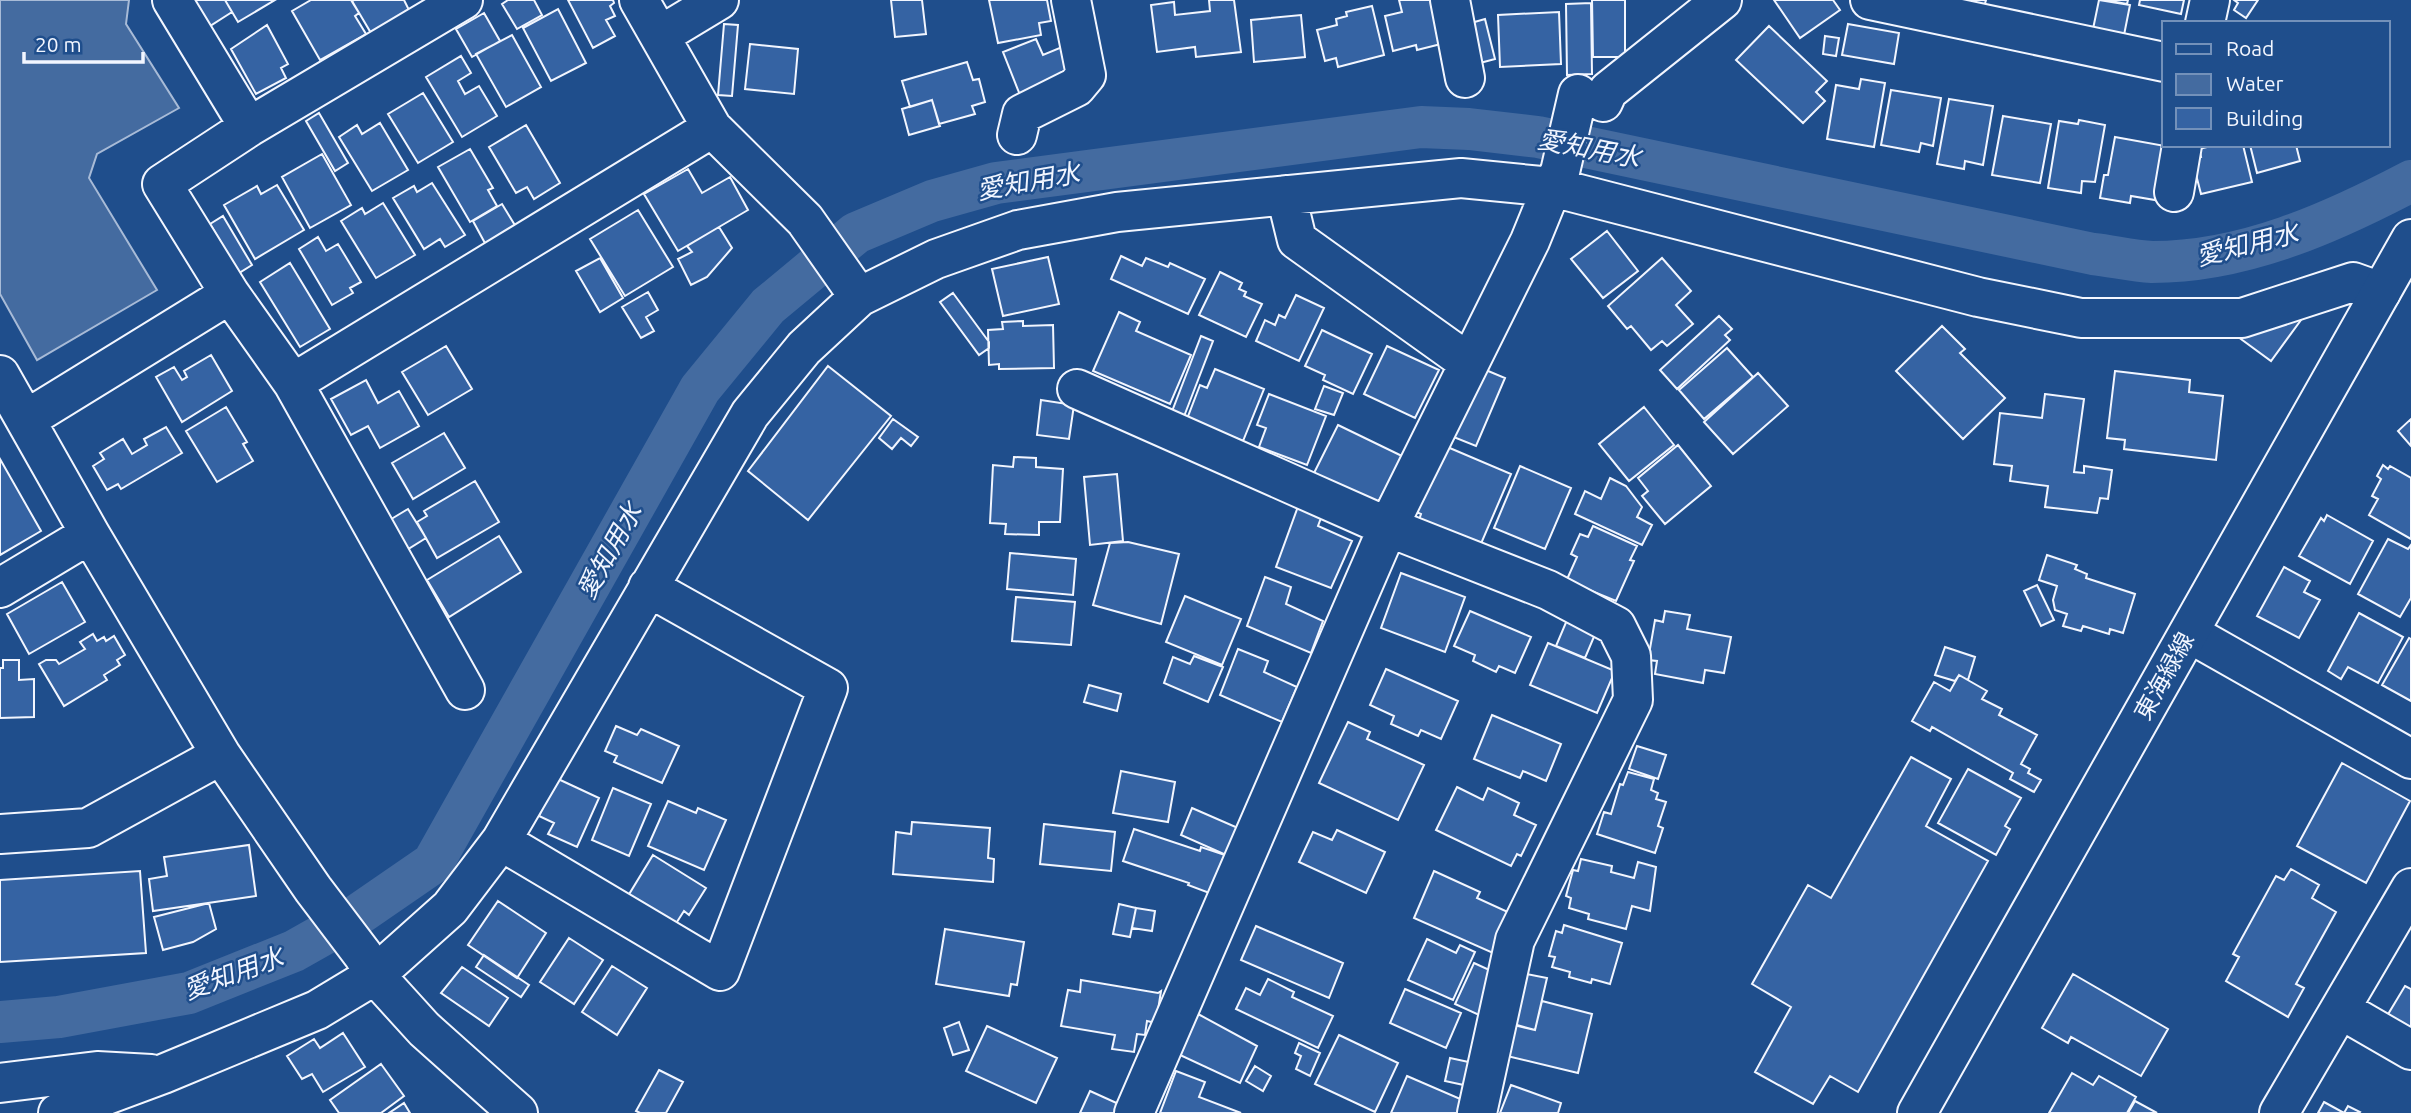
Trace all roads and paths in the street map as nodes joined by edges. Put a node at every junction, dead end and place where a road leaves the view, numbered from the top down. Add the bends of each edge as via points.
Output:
1 (172, 0) edge
2 (463, 0) edge
3 (639, 0) edge
4 (719, 0) edge
5 (1071, 0) edge
6 (1450, 0) edge
7 (1722, 0) edge
8 (1870, 0) edge
9 (2210, 0) edge
10 (2205, 21) edge
11 (660, 34) junction
12 (2162, 62) edge
13 (1465, 78) dead end
14 (249, 127) junction
15 (712, 128) junction
16 (1017, 135) dead end
17 (2182, 147) edge
18 (1556, 180) junction
19 (2174, 192) dead end
20 (1286, 195) junction
21 (2411, 239) edge
22 (2381, 292) junction
23 (230, 294) junction
24 (859, 297) junction
25 (1469, 363) junction
26 (0, 375) edge
27 (293, 383) junction
28 (1077, 389) dead end
29 (27, 419) junction
30 (1388, 527) junction
31 (90, 534) junction
32 (648, 587) junction
33 (0, 588) edge
34 (2189, 633) junction
35 (465, 691) dead end
36 (221, 755) junction
37 (2411, 759) edge
38 (0, 834) edge
39 (501, 841) junction
40 (2411, 888) edge
41 (369, 965) junction
42 (2340, 1009) junction
43 (2411, 1050) edge
44 (163, 1074) junction
45 (0, 1083) edge
46 (1924, 1111) edge
47 (58, 1113) edge
48 (518, 1113) edge
49 (1134, 1113) edge
50 (1477, 1113) edge
51 (2279, 1113) edge

1 - 14 street
2 - 14 street
3 - 11 street
4 - 11 street
5 - 16 street via 1086,75 1076,87 1022,114
6 - 13 street
7 - 18 street via 1608,91 1590,98
8 - 12 street
9 - 10 street
11 - 15 street
14 - 23 street via 162,184
15 - 24 street via 806,220
15 - 27 street
17 - 19 street
18 - 20 street via 1461,178
18 - 22 street via 1978,297 2081,318 2242,318 2353,282
18 - 25 street
20 - 24 street via 1117,212 1018,230 936,259
20 - 25 street via 1297,240
21 - 22 street, 東海緑線
22 - 34 street, 東海緑線
23 - 27 street
23 - 29 street
24 - 32 street via 804,348 750,414
25 - 30 street
26 - 29 street
27 - 35 street
28 - 30 street
29 - 31 street
30 - 49 street
30 - 50 street via 1548,590 1605,620 1616,626 1631,656 1633,700 1515,940
31 - 33 street
31 - 36 street
32 - 39 street
32 - 39 street via 828,688 720,971
34 - 37 street
34 - 46 street, 東海緑線
36 - 38 street via 88,828
36 - 41 street
39 - 41 street via 450,908
40 - 42 street
41 - 44 street via 317,1010
41 - 48 street via 424,1029
42 - 43 street
42 - 51 street
44 - 45 street via 97,1070
44 - 47 street

